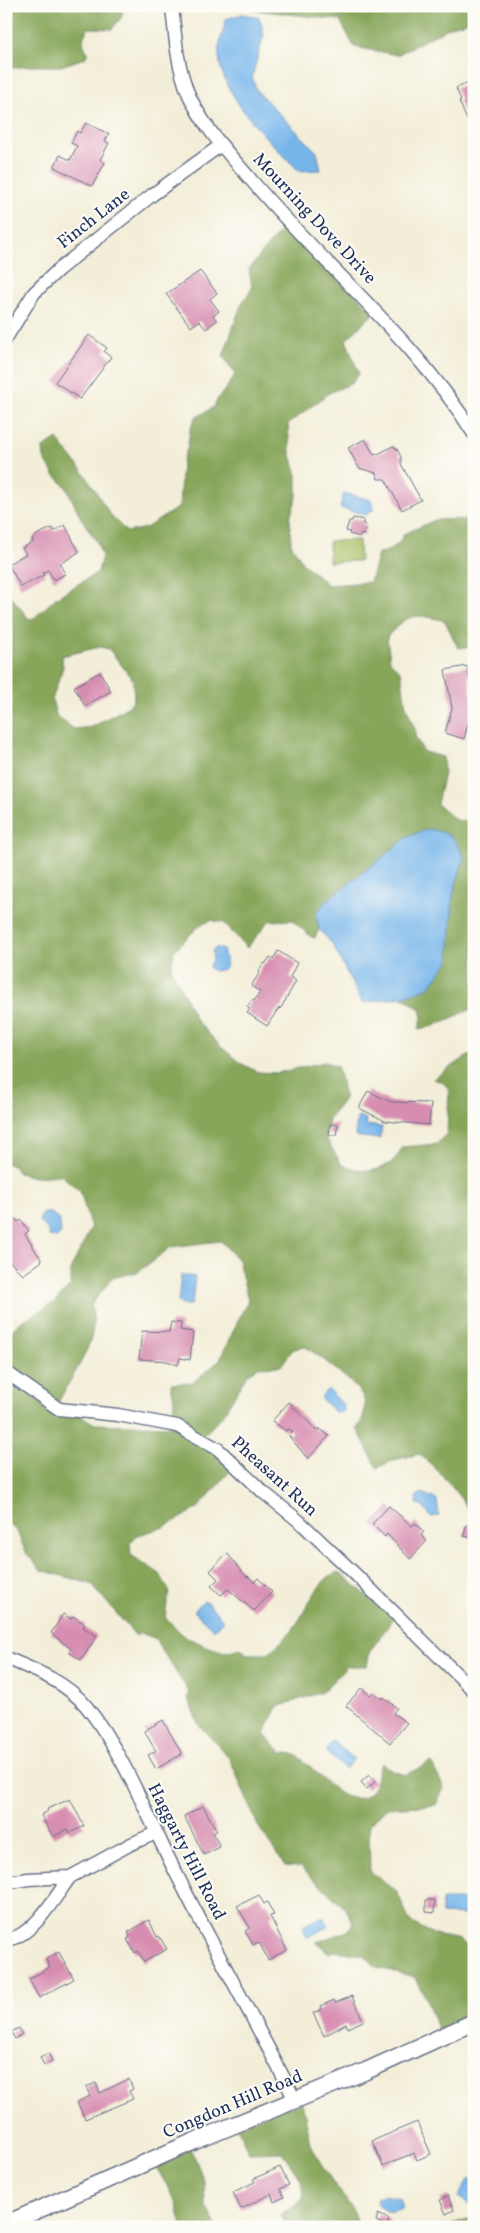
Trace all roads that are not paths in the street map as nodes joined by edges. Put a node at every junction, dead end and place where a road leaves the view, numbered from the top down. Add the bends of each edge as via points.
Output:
1 (172, 6) edge
2 (221, 145) junction
3 (6, 338) edge
4 (474, 434) edge
5 (6, 1372) edge
6 (6, 1658) edge
7 (474, 1690) edge
8 (156, 1834) junction
9 (70, 1877) junction
10 (6, 1883) edge
11 (6, 1940) edge
12 (474, 2022) edge
13 (296, 2100) junction
14 (6, 2224) edge

1 - 2 street, Mourning Dove Drive via 179,65 189,95 209,131
2 - 3 street, Finch Lane via 58,270 34,293
2 - 4 street, Mourning Dove Drive via 272,205 389,324 448,396
5 - 7 street, Pheasant Run via 59,1409 177,1426 218,1449 299,1521
6 - 8 street, Haggarty Hill Road via 57,1682 86,1706 124,1768
8 - 9 street
8 - 13 street, Haggarty Hill Road
9 - 10 street
9 - 11 street via 42,1916 25,1932 13,1940
12 - 13 street, Congdon Hill Road
13 - 14 street, Congdon Hill Road

